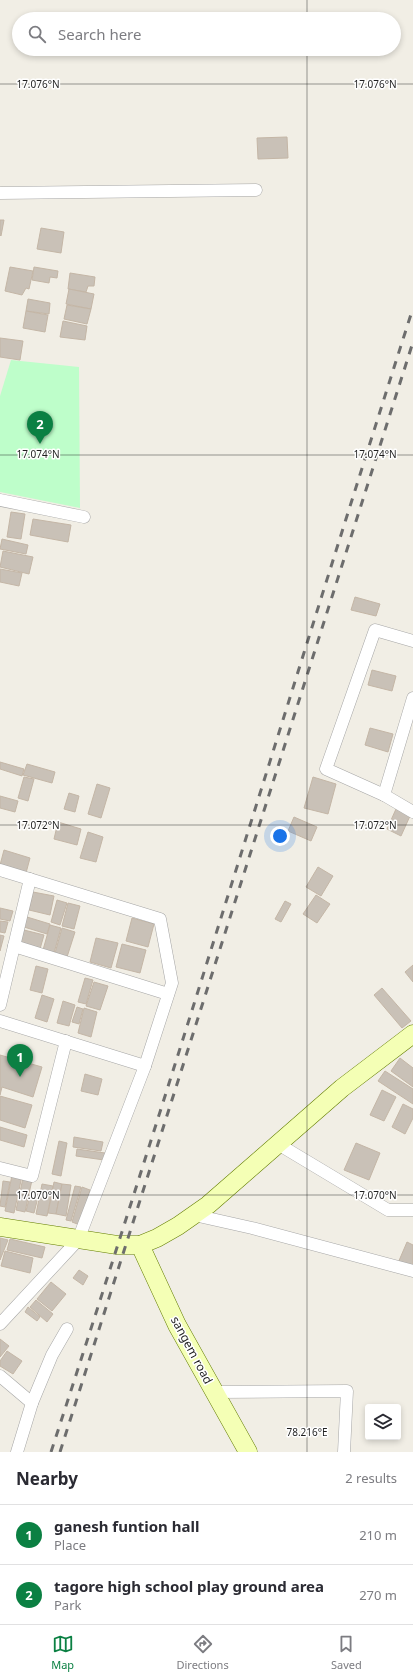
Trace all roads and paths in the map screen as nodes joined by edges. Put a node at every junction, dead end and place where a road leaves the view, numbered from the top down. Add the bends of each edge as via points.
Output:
1 (256, 190) dead end
2 (0, 193) edge
3 (0, 500) edge
4 (84, 517) dead end
5 (413, 641) edge
6 (413, 698) edge
7 (384, 795) junction
8 (413, 812) edge
9 (0, 870) edge
10 (30, 879) junction
11 (14, 946) junction
12 (168, 994) junction
13 (0, 1005) edge
14 (0, 1020) edge
15 (66, 1041) junction
16 (409, 1041) edge
17 (146, 1066) junction
18 (278, 1144) junction
19 (0, 1168) edge
20 (413, 1210) edge
21 (194, 1215) junction
22 (0, 1227) edge
23 (78, 1240) junction
24 (140, 1245) junction
25 (413, 1271) edge
26 (0, 1324) edge
27 (67, 1329) dead end
28 (0, 1376) edge
29 (215, 1392) junction
30 (32, 1403) junction
31 (17, 1452) edge
32 (248, 1452) edge
33 (344, 1452) edge

1 - 2 street
3 - 4 street
5 - 7 street via 375,630 326,770
6 - 7 street
7 - 8 street
9 - 10 street
10 - 11 street
10 - 12 street via 160,918 172,983
11 - 12 street
11 - 13 street
12 - 17 street
14 - 15 street
15 - 17 street
15 - 19 street via 32,1176
16 - 18 main road via 342,1088
17 - 23 street
18 - 20 street via 388,1210
18 - 21 main road
21 - 24 main road via 168,1232
21 - 25 street
22 - 23 main road
23 - 24 main road
23 - 26 street
24 - 29 main road, sangem road via 177,1325
27 - 30 street via 52,1355
28 - 30 street
29 - 32 main road, sangem road
29 - 33 street via 347,1391
30 - 31 street

